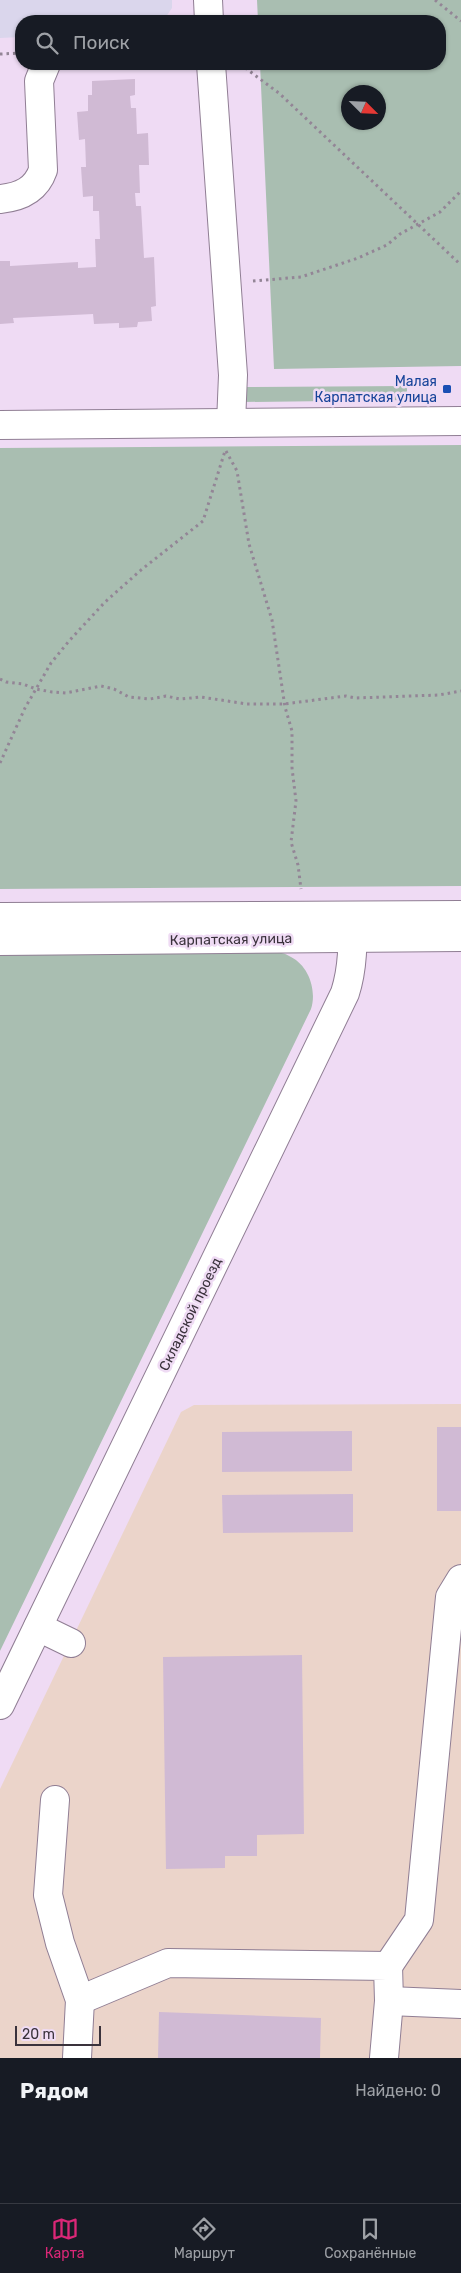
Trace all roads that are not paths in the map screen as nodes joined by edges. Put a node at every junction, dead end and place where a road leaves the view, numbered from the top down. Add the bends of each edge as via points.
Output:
1 (208, 0) edge
2 (208, 15) edge
3 (43, 70) edge
4 (211, 70) edge
5 (0, 199) edge
6 (461, 421) edge
7 (231, 423) junction
8 (0, 426) edge
9 (461, 915) edge
10 (0, 917) edge
11 (352, 927) junction
12 (461, 937) edge
13 (0, 942) edge
14 (461, 1579) edge
15 (38, 1627) junction
16 (71, 1643) dead end
17 (0, 1705) edge
18 (55, 1800) dead end
19 (388, 1966) junction
20 (80, 2000) junction
21 (389, 2000) junction
22 (461, 2004) edge
23 (77, 2058) edge
24 (384, 2058) edge

1 - 2 street
3 - 5 street via 39,80 43,170 38,183 27,193
4 - 7 street via 233,375
6 - 7 street
7 - 8 street
9 - 11 street, Карпатская улица
10 - 11 street, Карпатская улица via 302,916
11 - 12 street, Карпатская улица
11 - 13 street, Карпатская улица
11 - 15 street, Складской проезд via 350,978 345,993
14 - 19 street via 450,1597 419,1920
15 - 16 street
15 - 17 street, Складской проезд
18 - 20 street via 48,1895 60,1943
19 - 20 street via 168,1963
19 - 21 street
20 - 23 street
21 - 22 street
21 - 24 street

